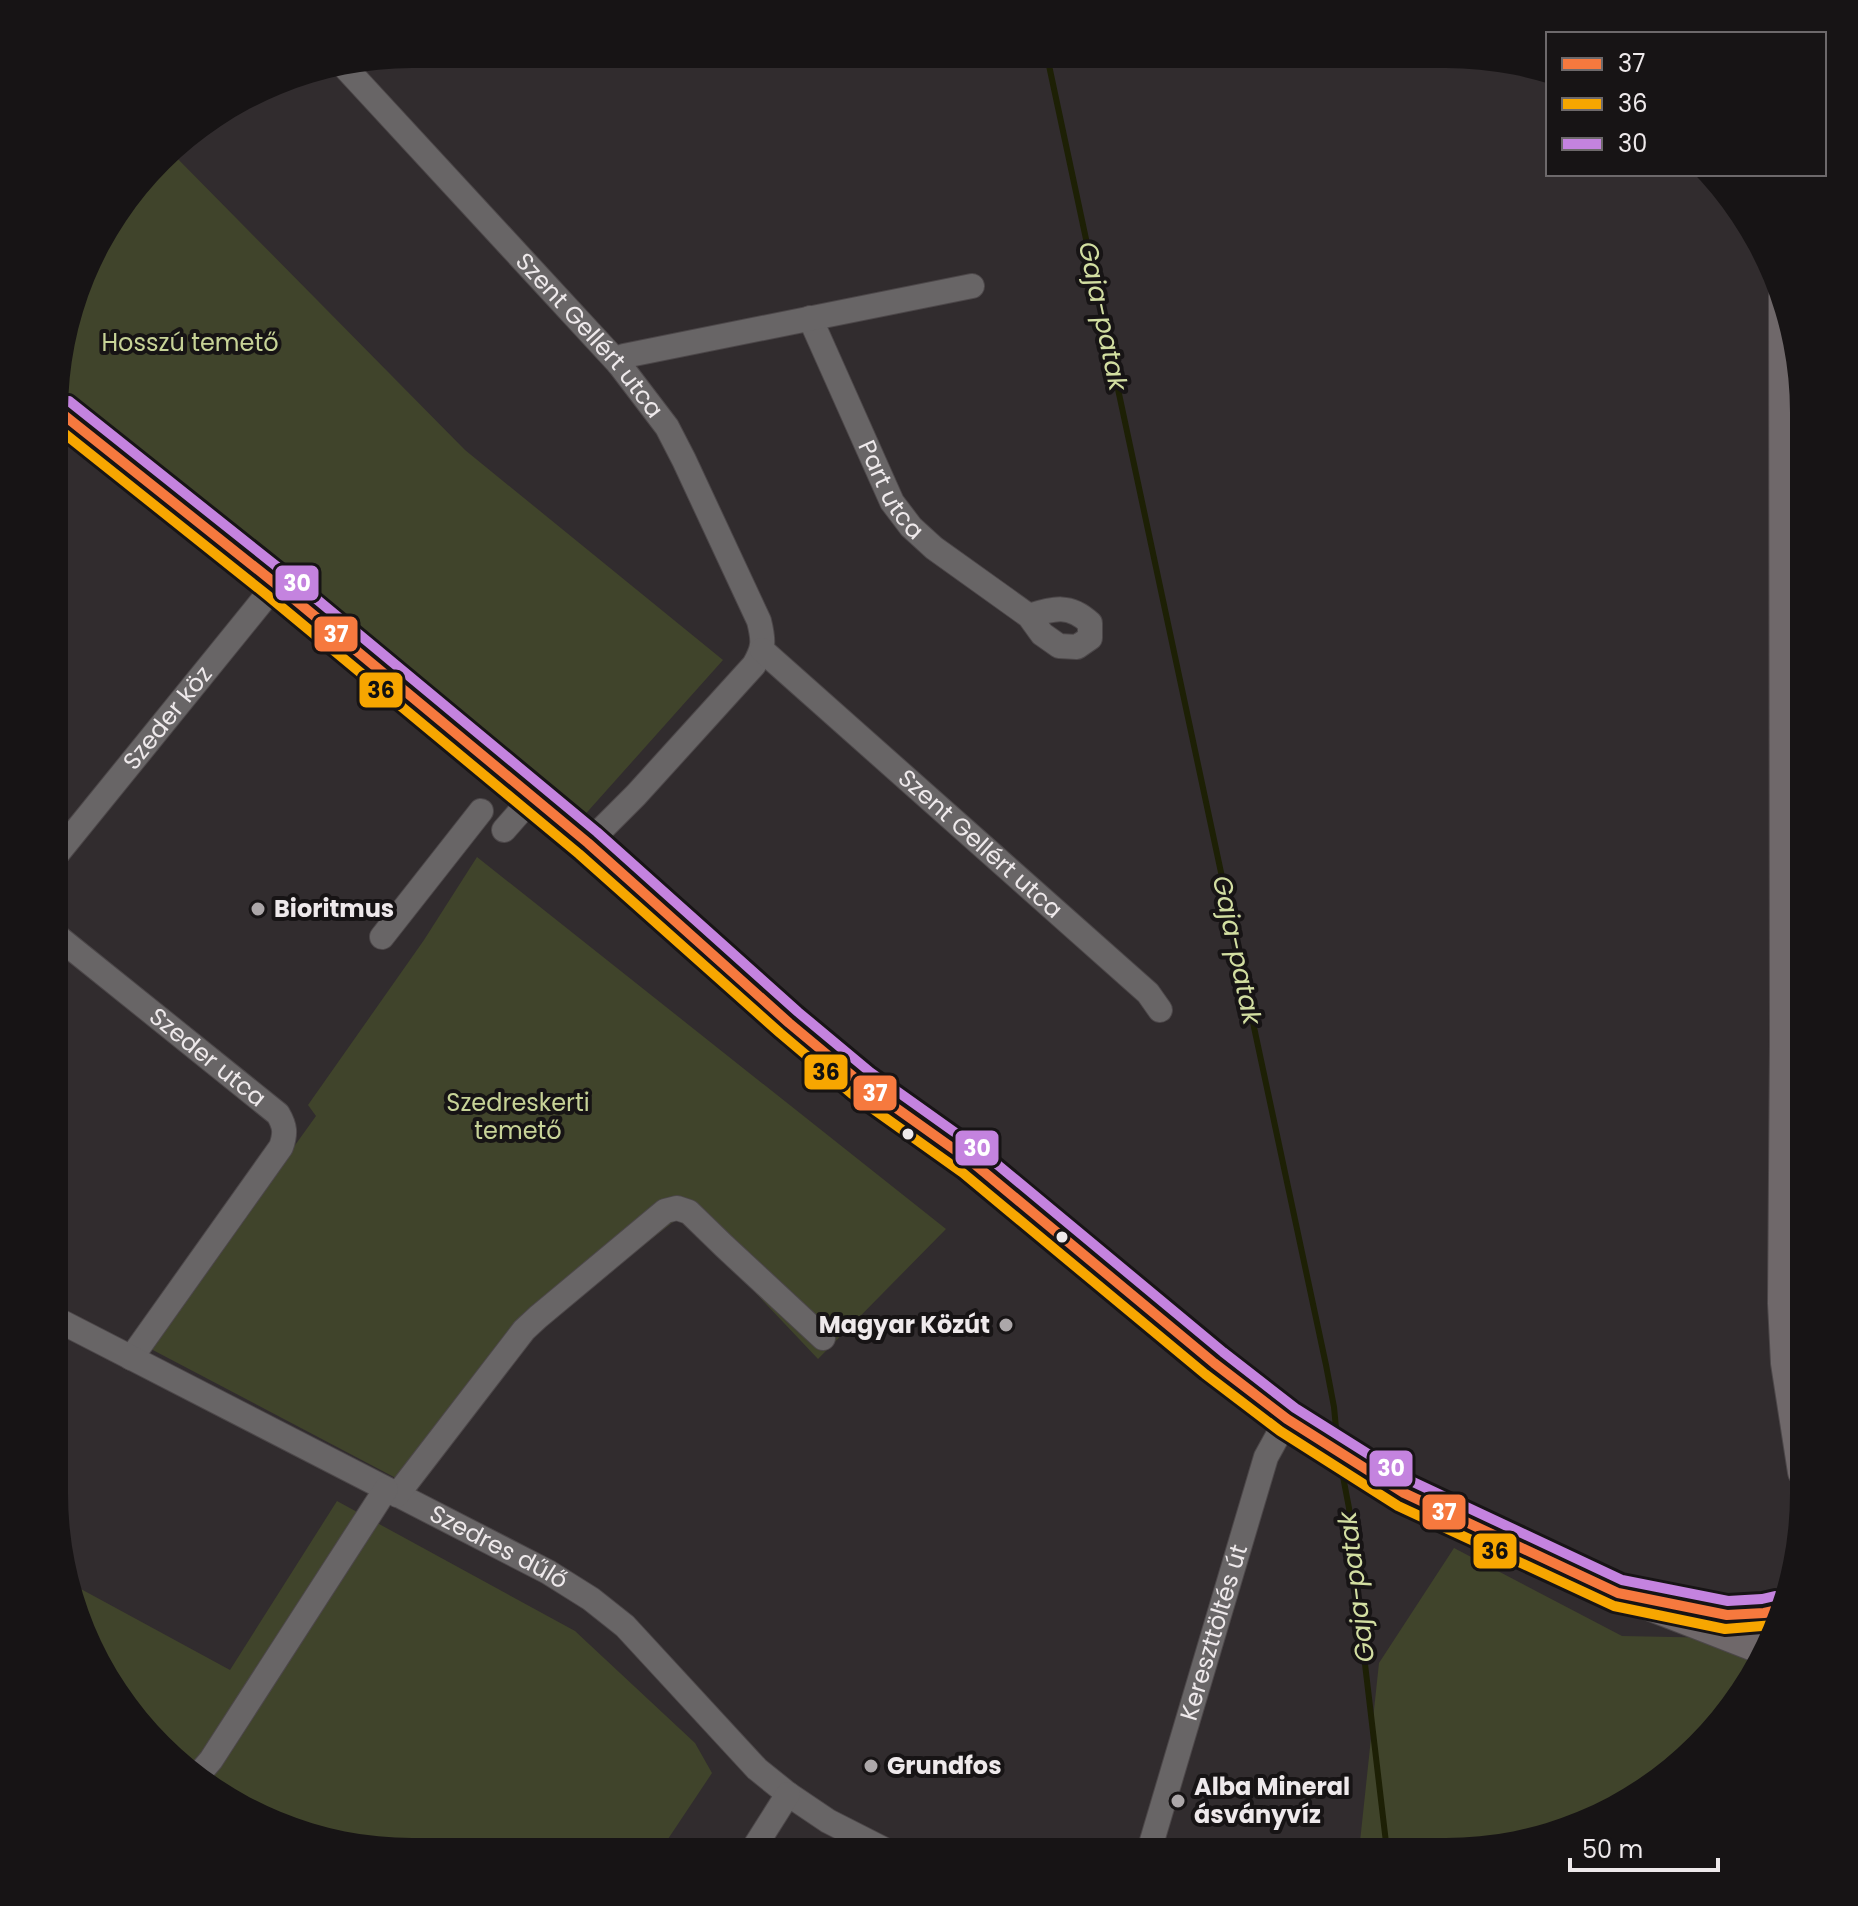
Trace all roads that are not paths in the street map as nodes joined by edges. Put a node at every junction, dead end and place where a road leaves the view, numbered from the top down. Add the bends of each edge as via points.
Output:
1 (351, 74) edge
2 (972, 286) dead end
3 (810, 318) junction
4 (1784, 351) edge
5 (619, 364) junction
6 (68, 418) edge
7 (276, 584) junction
8 (1029, 616) dead end
9 (762, 650) junction
10 (533, 797) junction
11 (481, 811) dead end
12 (504, 830) dead end
13 (68, 841) edge
14 (588, 843) junction
15 (382, 937) dead end
16 (68, 945) edge
17 (1160, 1010) dead end
18 (68, 1325) edge
19 (823, 1338) dead end
20 (131, 1358) junction
21 (1790, 1382) edge
22 (1294, 1424) junction
23 (392, 1492) junction
24 (1618, 1593) junction
25 (1769, 1612) edge
26 (1754, 1646) edge
27 (204, 1768) edge
28 (788, 1794) junction
29 (760, 1838) edge
30 (861, 1838) edge
31 (1153, 1838) edge

1 - 5 street, Szent Gellért utca
2 - 3 street
3 - 5 street via 624,356
3 - 8 street, Part utca via 892,502 934,548
4 - 21 main road via 1782,1243
5 - 9 street, Szent Gellért utca via 667,427 684,460 759,621
6 - 7 main road
7 - 10 main road
7 - 13 street, Szeder köz
9 - 14 street via 658,772
9 - 17 street, Szent Gellért utca via 1148,993
10 - 12 street
10 - 14 main road
11 - 15 street
14 - 22 main road via 861,1083 972,1162
16 - 20 street, Szeder utca via 278,1114 284,1125 281,1147
18 - 20 street, Szedres dűlő
19 - 23 street via 689,1212 665,1211 524,1330
20 - 23 street, Szedres dűlő
22 - 24 main road via 1390,1485
22 - 31 street, Kereszttöltés út via 1266,1457
23 - 27 street
23 - 28 street, Szedres dűlő via 591,1599 625,1626 757,1769
24 - 25 main road via 1727,1615
24 - 26 main road
28 - 29 street
28 - 30 street, Szedres dűlő

